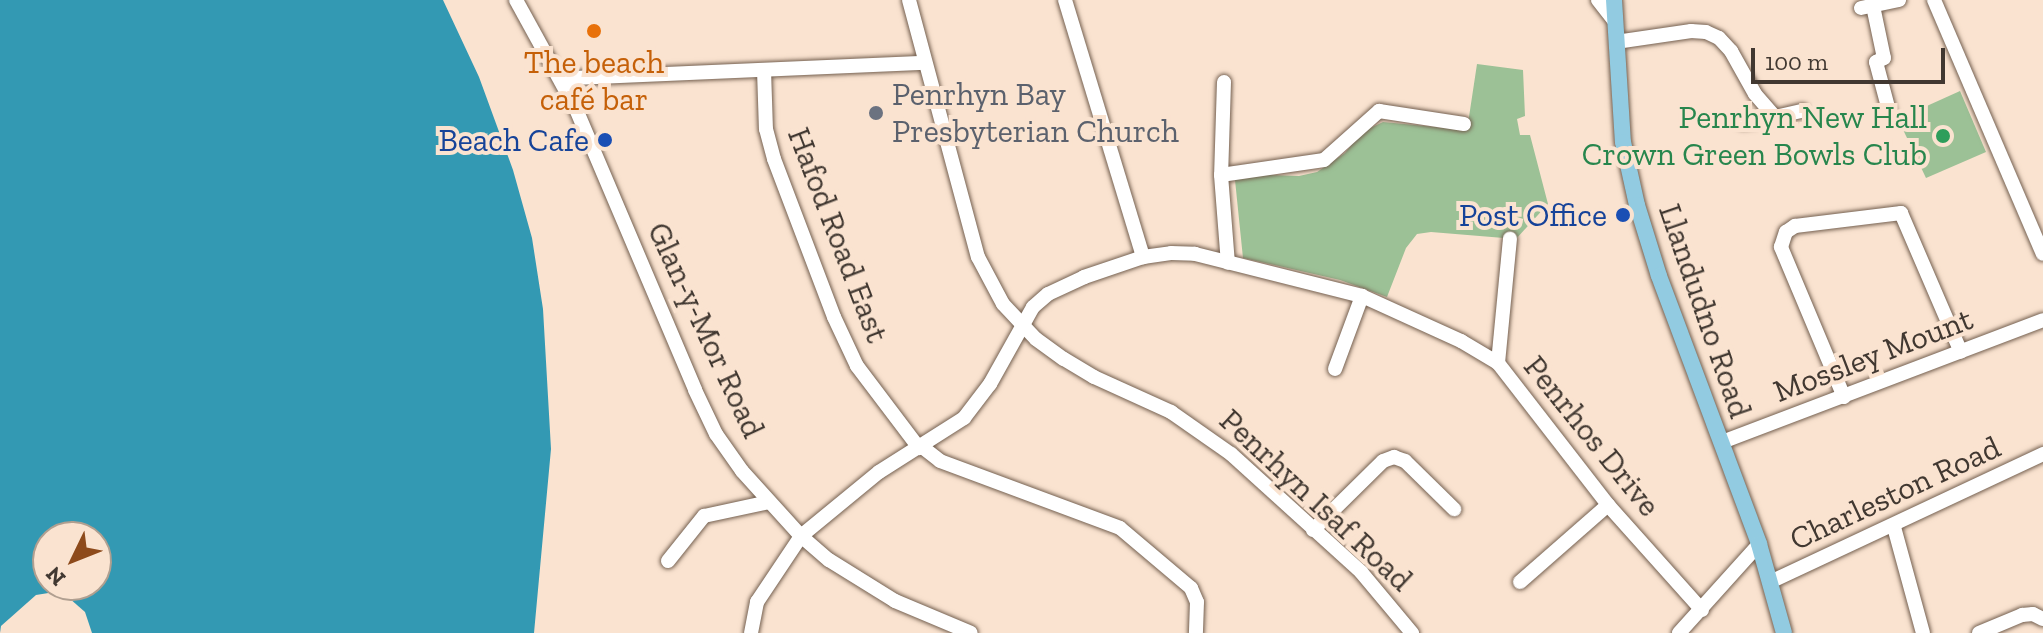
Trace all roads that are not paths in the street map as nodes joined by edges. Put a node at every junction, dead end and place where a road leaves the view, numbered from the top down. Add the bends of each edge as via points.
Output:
1 (516, 0) edge
2 (909, 0) edge
3 (1065, 0) edge
4 (1598, 0) edge
5 (1614, 0) edge
6 (1899, 0) edge
7 (1934, 0) edge
8 (1615, 22) junction
9 (1616, 42) junction
10 (924, 63) junction
11 (764, 70) junction
12 (1224, 82) dead end
13 (563, 83) junction
14 (1802, 111) dead end
15 (1889, 111) dead end
16 (1775, 117) junction
17 (1743, 122) dead end
18 (1464, 124) dead end
19 (1221, 175) junction
20 (1510, 239) dead end
21 (2043, 254) edge
22 (1143, 257) junction
23 (1228, 263) junction
24 (1362, 296) junction
25 (2043, 320) edge
26 (1020, 325) junction
27 (1961, 352) junction
28 (1498, 363) junction
29 (1335, 369) dead end
30 (1844, 397) junction
31 (1722, 442) junction
32 (920, 447) junction
33 (2043, 454) edge
34 (1451, 500) dead end
35 (769, 502) junction
36 (1608, 505) junction
37 (1894, 527) junction
38 (1313, 530) junction
39 (801, 536) junction
40 (1759, 544) junction
41 (668, 561) dead end
42 (1520, 582) dead end
43 (1770, 582) junction
44 (1702, 610) junction
45 (2043, 619) edge
46 (751, 633) edge
47 (971, 633) edge
48 (1196, 633) edge
49 (1412, 633) edge
50 (1679, 633) edge
51 (1784, 633) edge
52 (1923, 633) edge
53 (1979, 633) edge

1 - 13 street, Glan-y-Mor Road
2 - 10 street, Penrhyn Isaf Road
3 - 22 street
4 - 8 street
5 - 8 main road, Llandudno Road
6 - 15 street via 1867,7 1884,58 1876,62
7 - 21 street
8 - 9 main road, Llandudno Road
9 - 16 street via 1691,31 1719,38
9 - 31 main road, Llandudno Road via 1623,142 1637,205
10 - 11 street
10 - 26 street, Penrhyn Isaf Road via 978,257 990,286
11 - 13 street via 575,78
11 - 32 street, Hafod Road East via 766,129 774,159 834,317 857,366
12 - 19 street
13 - 35 street, Glan-y-Mor Road via 716,434
14 - 16 street
16 - 17 street
18 - 19 street via 1379,111 1324,160
19 - 23 street
20 - 28 street
22 - 23 street, Penrhos Drive via 1195,254
22 - 26 street, Penrhos Drive via 1066,284 1033,307
23 - 24 street, Penrhos Drive
24 - 28 street, Penrhos Drive
24 - 29 street
25 - 27 street, Mossley Mount
26 - 32 street, Penrhos Drive via 990,384 964,418
26 - 38 street, Penrhyn Isaf Road via 1094,377 1199,429
27 - 30 street, Mossley Mount
27 - 30 street via 1901,213 1795,226 1786,232 1781,247
28 - 36 street, Penrhos Drive
30 - 31 street, Mossley Mount
31 - 40 main road, Llandudno Road
32 - 39 street, Penrhos Drive via 879,472
32 - 48 street via 940,461 1120,528 1191,588 1197,602
33 - 37 street, Charleston Road
34 - 38 street via 1394,457 1383,461
35 - 39 street, Glan-y-Mor Road
35 - 41 street via 704,516
36 - 42 street
36 - 44 street, Penrhos Drive
37 - 43 street, Charleston Road
37 - 52 street
38 - 49 street, Penrhyn Isaf Road via 1361,572
39 - 46 street, Penrhos Drive via 757,602
39 - 47 street, Glan-y-Mor Road via 895,601
40 - 43 main road, Llandudno Road
40 - 44 street
43 - 51 main road, Llandudno Road
44 - 50 street
45 - 53 street via 2022,615

